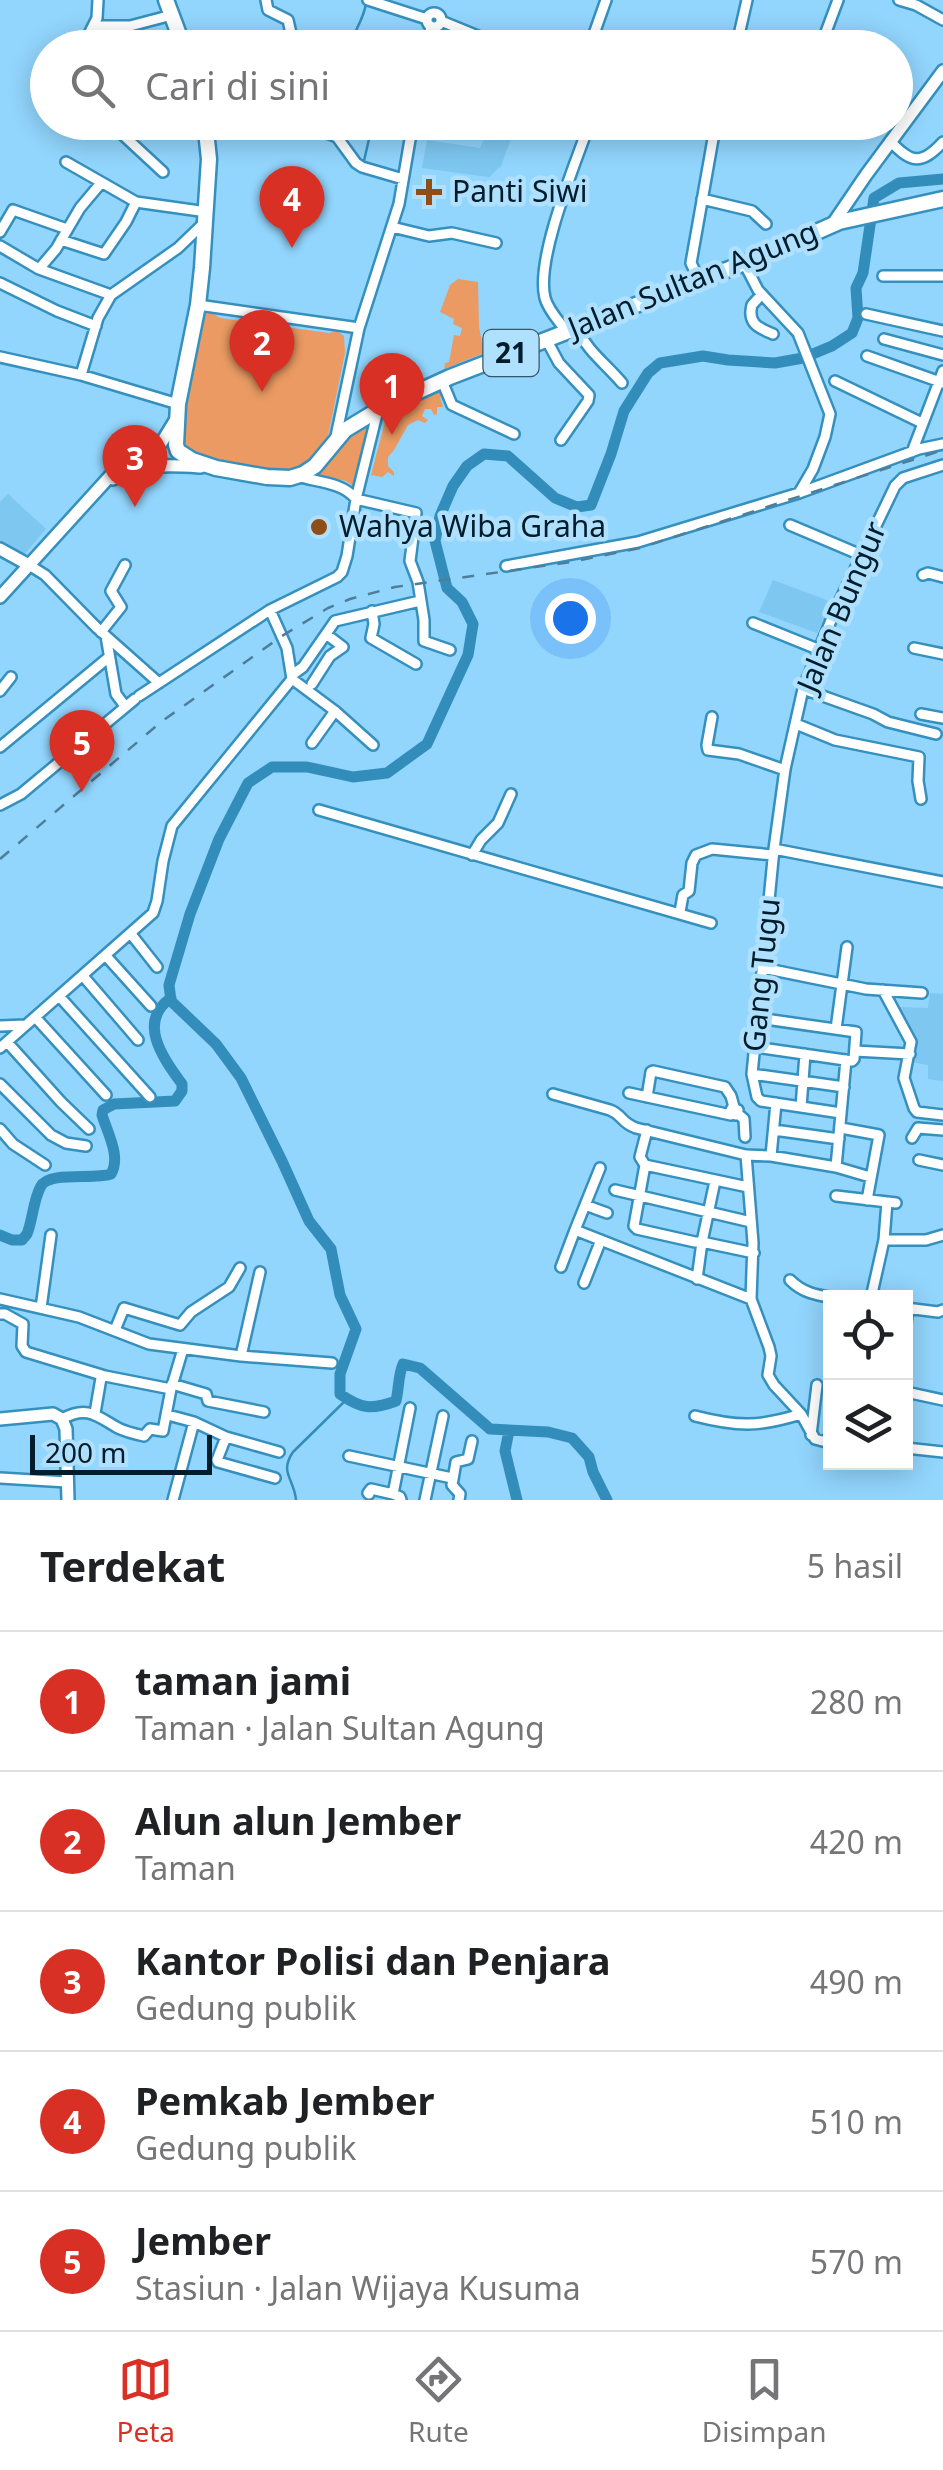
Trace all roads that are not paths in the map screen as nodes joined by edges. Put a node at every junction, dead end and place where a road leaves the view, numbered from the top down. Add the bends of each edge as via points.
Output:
1 (98, 0) edge
2 (266, 0) edge
3 (368, 0) edge
4 (440, 0) edge
5 (606, 0) edge
6 (747, 0) edge
7 (838, 0) edge
8 (899, 0) edge
9 (917, 3) edge
10 (169, 8) edge
11 (434, 20) junction
12 (943, 20) edge
13 (94, 26) junction
14 (92, 30) edge
15 (290, 30) edge
16 (432, 30) edge
17 (460, 30) edge
18 (595, 30) edge
19 (740, 30) edge
20 (827, 30) edge
21 (943, 71) edge
22 (913, 106) edge
23 (128, 140) edge
24 (207, 140) edge
25 (339, 140) edge
26 (411, 140) edge
27 (584, 140) edge
28 (713, 140) edge
29 (890, 142) joint
30 (943, 142) edge
31 (66, 162) dead end
32 (162, 172) dead end
33 (404, 179) junction
34 (101, 183) junction
35 (702, 199) junction
36 (943, 199) edge
37 (136, 202) junction
38 (206, 216) junction
39 (766, 224) dead end
40 (832, 225) junction
41 (392, 226) junction
42 (67, 229) junction
43 (0, 232) edge
44 (61, 240) junction
45 (496, 243) dead end
46 (0, 246) edge
47 (744, 263) junction
48 (39, 269) junction
49 (883, 276) dead end
50 (943, 276) edge
51 (699, 280) junction
52 (0, 283) edge
53 (762, 294) junction
54 (112, 295) junction
55 (198, 305) junction
56 (866, 314) dead end
57 (96, 326) junction
58 (359, 328) junction
59 (571, 329) junction
60 (943, 332) edge
61 (773, 334) dead end
62 (884, 338) dead end
63 (546, 339) junction
64 (943, 355) edge
65 (867, 356) dead end
66 (0, 357) edge
67 (81, 375) junction
68 (942, 378) edge
69 (442, 381) junction
70 (834, 381) dead end
71 (622, 383) dead end
72 (378, 410) junction
73 (177, 411) junction
74 (922, 423) junction
75 (514, 434) dead end
76 (561, 440) dead end
77 (334, 444) junction
78 (943, 444) edge
79 (912, 452) junction
80 (943, 465) edge
81 (216, 468) junction
82 (298, 476) junction
83 (100, 487) junction
84 (799, 493) junction
85 (356, 498) junction
86 (790, 525) dead end
87 (0, 550) edge
88 (862, 555) junction
89 (29, 565) junction
90 (125, 565) dead end
91 (506, 566) dead end
92 (923, 575) dead end
93 (943, 577) edge
94 (0, 597) edge
95 (420, 601) junction
96 (270, 610) junction
97 (372, 610) junction
98 (753, 623) dead end
99 (104, 634) junction
100 (326, 634) junction
101 (914, 648) dead end
102 (450, 650) dead end
103 (820, 650) junction
104 (943, 654) edge
105 (109, 658) junction
106 (416, 664) dead end
107 (11, 677) dead end
108 (292, 677) junction
109 (159, 682) junction
110 (312, 684) dead end
111 (803, 689) junction
112 (0, 691) edge
113 (125, 706) junction
114 (335, 711) junction
115 (921, 714) dead end
116 (712, 716) dead end
117 (943, 718) edge
118 (796, 724) junction
119 (936, 734) dead end
120 (312, 743) dead end
121 (373, 745) dead end
122 (0, 747) edge
123 (785, 770) junction
124 (510, 794) dead end
125 (920, 799) dead end
126 (0, 805) edge
127 (319, 810) dead end
128 (773, 852) junction
129 (472, 855) junction
130 (943, 882) edge
131 (680, 912) junction
132 (711, 923) dead end
133 (131, 934) junction
134 (846, 947) dead end
135 (106, 956) junction
136 (158, 967) dead end
137 (764, 968) junction
138 (82, 976) junction
139 (840, 985) junction
140 (883, 990) junction
141 (922, 993) dead end
142 (60, 996) junction
143 (151, 1006) dead end
144 (758, 1018) junction
145 (31, 1021) junction
146 (0, 1026) edge
147 (836, 1029) junction
148 (138, 1040) dead end
149 (4, 1045) edge
150 (755, 1047) junction
151 (856, 1051) junction
152 (805, 1054) junction
153 (910, 1054) junction
154 (846, 1060) junction
155 (752, 1074) junction
156 (803, 1081) junction
157 (0, 1084) edge
158 (844, 1087) junction
159 (554, 1094) dead end
160 (630, 1094) dead end
161 (106, 1095) dead end
162 (150, 1097) dead end
163 (647, 1097) junction
164 (758, 1098) junction
165 (776, 1103) junction
166 (801, 1108) junction
167 (734, 1111) junction
168 (842, 1113) junction
169 (943, 1115) edge
170 (0, 1129) edge
171 (89, 1129) dead end
172 (647, 1130) junction
173 (774, 1130) junction
174 (943, 1130) edge
175 (840, 1133) junction
176 (745, 1137) dead end
177 (912, 1138) dead end
178 (86, 1146) dead end
179 (752, 1155) junction
180 (771, 1156) junction
181 (919, 1160) dead end
182 (645, 1165) junction
183 (943, 1165) edge
184 (45, 1166) dead end
185 (836, 1166) junction
186 (600, 1168) dead end
187 (870, 1177) junction
188 (716, 1181) junction
189 (748, 1187) junction
190 (616, 1190) dead end
191 (638, 1196) junction
192 (836, 1196) dead end
193 (867, 1200) junction
194 (584, 1205) junction
195 (708, 1212) junction
196 (606, 1213) dead end
197 (752, 1222) junction
198 (575, 1230) junction
199 (52, 1235) dead end
200 (943, 1235) edge
201 (601, 1240) junction
202 (884, 1240) junction
203 (702, 1242) junction
204 (754, 1253) junction
205 (561, 1267) dead end
206 (240, 1268) dead end
207 (260, 1272) dead end
208 (698, 1278) junction
209 (790, 1280) dead end
210 (584, 1283) dead end
211 (873, 1290) edge
212 (823, 1296) edge
213 (0, 1299) edge
214 (751, 1299) junction
215 (40, 1308) junction
216 (913, 1309) edge
217 (943, 1310) edge
218 (0, 1314) edge
219 (180, 1325) junction
220 (115, 1330) junction
221 (166, 1347) junction
222 (183, 1350) junction
223 (242, 1356) junction
224 (332, 1362) dead end
225 (105, 1376) junction
226 (818, 1385) dead end
227 (172, 1387) junction
228 (913, 1394) edge
229 (943, 1400) edge
230 (410, 1408) dead end
231 (264, 1412) dead end
232 (95, 1413) junction
233 (168, 1414) junction
234 (799, 1414) junction
235 (443, 1416) dead end
236 (696, 1416) dead end
237 (62, 1419) junction
238 (0, 1420) edge
239 (194, 1422) junction
240 (812, 1436) junction
241 (226, 1437) junction
242 (472, 1441) dead end
243 (823, 1442) edge
244 (913, 1449) edge
245 (279, 1452) dead end
246 (943, 1452) edge
247 (349, 1456) dead end
248 (398, 1467) junction
249 (430, 1474) junction
250 (0, 1478) edge
251 (276, 1478) dead end
252 (452, 1478) junction
253 (67, 1482) junction
254 (397, 1497) edge
255 (68, 1500) edge
256 (173, 1500) edge
257 (380, 1500) edge
258 (425, 1500) edge
259 (459, 1500) edge

1 - 13 street
2 - 15 street
3 - 11 street
4 - 11 street
5 - 18 street
6 - 19 street
7 - 20 street
8 - 9 street
9 - 12 street
10 - 13 street via 130,26
11 - 16 street
11 - 17 street
13 - 14 street
21 - 22 main road
23 - 32 street
24 - 38 highway
25 - 33 street via 353,159
26 - 33 street
27 - 59 street via 552,233 544,287 548,306
28 - 35 street
29 - 30 street via 912,160
29 - 40 main road
31 - 34 street
33 - 41 street
34 - 37 street
34 - 42 street
35 - 39 street via 752,211
35 - 51 street via 691,263
36 - 40 highway, Jalan Sultan Agung / 21
37 - 38 street
37 - 44 street via 103,254
38 - 54 street via 178,248
38 - 55 highway
40 - 47 highway, Jalan Sultan Agung / 21
41 - 45 street
41 - 58 street
42 - 43 street via 13,210
42 - 44 street
44 - 48 street
46 - 48 street
47 - 51 highway, Jalan Sultan Agung / 21
47 - 53 street
48 - 54 street
49 - 50 street
51 - 59 highway, Jalan Sultan Agung / 21
52 - 57 street
53 - 61 street via 751,320
53 - 84 street via 798,333 830,414
54 - 57 street
55 - 58 street
55 - 73 highway
56 - 60 street
57 - 67 street
58 - 77 street
59 - 63 highway, Jalan Sultan Agung / 21
59 - 71 street
62 - 64 street
63 - 69 highway, Jalan Sultan Agung / 21
63 - 76 street via 589,396
65 - 68 street
66 - 67 street
67 - 73 street
68 - 74 street
69 - 72 highway, Jalan Sultan Agung / 21
69 - 75 street via 452,405
70 - 74 street
72 - 77 highway, Jalan Sultan Agung / 21
72 - 85 street
73 - 81 highway via 178,451
73 - 83 main road via 162,442
74 - 79 street
77 - 82 highway, Jalan Sultan Agung / 21
78 - 79 street
79 - 84 street
80 - 88 street, Jalan Bungur via 898,481
81 - 82 highway
81 - 83 main road via 145,466
82 - 85 street via 339,486
83 - 89 main road
84 - 91 street via 638,542
85 - 95 street via 416,513 410,561
85 - 96 street via 342,572
86 - 88 street
87 - 89 main road
88 - 103 street, Jalan Bungur
89 - 94 main road
89 - 99 street
90 - 99 street via 111,591 121,607
92 - 93 street
95 - 97 street
95 - 102 street via 424,642
96 - 108 street
96 - 109 street
97 - 100 street via 334,621
97 - 106 street via 371,638
98 - 103 street
99 - 105 street
99 - 109 street
100 - 108 street
100 - 110 street via 343,647
101 - 104 street
103 - 111 street, Jalan Bungur
105 - 113 street
105 - 122 street
107 - 112 street
108 - 114 street
108 - 133 street via 172,826 158,901
109 - 113 street
111 - 118 street, Jalan Bungur
111 - 119 street
113 - 126 street
114 - 120 street
114 - 121 street
115 - 117 street
116 - 123 street via 708,750
118 - 123 street, Jalan Bungur
118 - 125 street via 835,740 919,757
123 - 128 street, Jalan Bungur
124 - 129 street via 498,823
127 - 129 street
128 - 130 street
128 - 131 street via 712,849 696,855
128 - 137 street, Gang Tugu
129 - 131 street
131 - 132 street
133 - 135 street
133 - 136 street
134 - 139 street
135 - 138 street
135 - 143 street
137 - 139 street
137 - 144 street, Gang Tugu
138 - 142 street
138 - 148 street
139 - 140 street
139 - 147 street
140 - 141 street
140 - 153 street via 911,1042
142 - 145 street
142 - 162 street
144 - 147 street
144 - 150 street, Gang Tugu
145 - 146 street
145 - 149 street
145 - 161 street
147 - 151 street via 857,1033
149 - 171 street
150 - 152 street
150 - 155 street, Gang Tugu
151 - 153 street
151 - 154 street via 854,1060
152 - 154 street
152 - 156 street
153 - 169 street via 904,1078 914,1108
154 - 158 street
155 - 156 street
155 - 164 street, Gang Tugu
156 - 158 street
156 - 166 street
157 - 178 street via 52,1135
158 - 168 street
159 - 172 street via 618,1113 624,1124
160 - 163 street
163 - 167 street
163 - 167 street via 654,1071 726,1086
164 - 165 street
164 - 167 street
165 - 166 street
165 - 173 street
166 - 168 street
167 - 176 street via 744,1118
168 - 175 street
170 - 184 street
172 - 179 street
172 - 182 street via 640,1157
173 - 175 street
173 - 180 street
174 - 177 street via 918,1128
175 - 185 street
175 - 187 street via 879,1135
179 - 180 street
179 - 189 street
180 - 185 street
181 - 183 street
182 - 188 street
182 - 191 street
185 - 187 street
186 - 194 street
187 - 193 street
188 - 189 street
188 - 195 street
189 - 197 street
190 - 191 street
191 - 195 street
191 - 203 street via 636,1228
192 - 193 street
193 - 202 street via 891,1203
194 - 196 street
194 - 198 street
195 - 197 street
195 - 203 street
197 - 204 street
198 - 201 street
198 - 205 street
199 - 215 street
200 - 202 street
201 - 208 street
201 - 210 street
202 - 211 street
203 - 204 street
203 - 208 street
204 - 214 street
206 - 219 street via 230,1286
207 - 223 street
208 - 214 street
209 - 212 street
213 - 215 street
214 - 234 street via 769,1347 768,1375
215 - 220 street
216 - 217 street
218 - 225 street via 23,1324 22,1350
219 - 220 street via 124,1308
219 - 221 street
220 - 221 street
221 - 222 street
222 - 223 street
222 - 227 street
223 - 224 street
225 - 227 street
225 - 232 street
226 - 240 street
227 - 231 street
227 - 233 street
228 - 229 street
230 - 248 street
232 - 233 street via 144,1436 150,1429 162,1432
232 - 237 street
233 - 239 street
234 - 236 street via 758,1426
234 - 240 street
235 - 249 street
237 - 238 main road via 53,1414
237 - 253 main road
239 - 241 street
239 - 256 street
240 - 243 street
241 - 245 street
241 - 251 street via 218,1462
242 - 252 street via 468,1459 456,1462
244 - 246 street
247 - 248 street
248 - 249 street
248 - 254 street
249 - 252 street
249 - 258 street
250 - 253 street
252 - 259 street
253 - 255 main road
254 - 257 street via 369,1490

